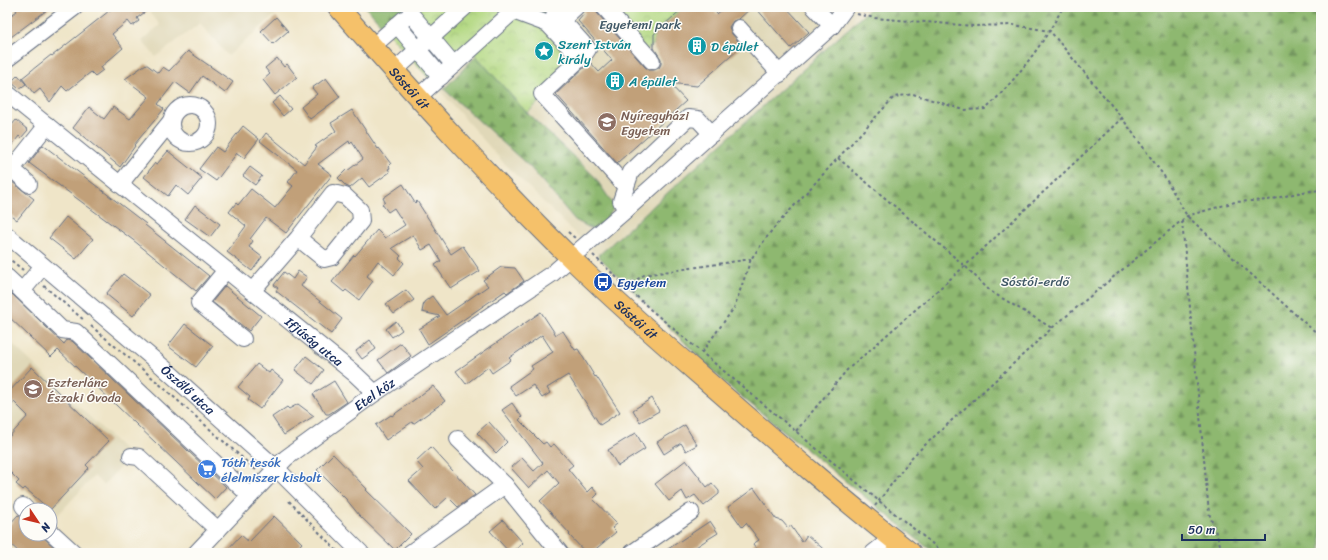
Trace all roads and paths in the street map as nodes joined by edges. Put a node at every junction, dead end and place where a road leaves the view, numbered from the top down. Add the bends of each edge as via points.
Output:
1 (75, 7) edge
2 (338, 7) edge
3 (465, 7) edge
4 (576, 7) edge
5 (604, 7) edge
6 (814, 7) edge
7 (1063, 7) edge
8 (515, 9) edge
9 (844, 9) edge
10 (413, 10) edge
11 (554, 15) edge
12 (396, 25) junction
13 (832, 26) junction
14 (738, 28) dead end
15 (1050, 31) junction
16 (431, 38) junction
17 (381, 40) dead end
18 (418, 50) junction
19 (7, 59) edge
20 (652, 61) dead end
21 (454, 65) junction
22 (394, 71) junction
23 (780, 74) junction
24 (441, 77) junction
25 (7, 93) edge
26 (418, 97) junction
27 (1122, 118) junction
28 (171, 121) dead end
29 (47, 125) junction
30 (712, 134) junction
31 (838, 158) junction
32 (29, 184) dead end
33 (120, 184) junction
34 (626, 187) junction
35 (1321, 190) edge
36 (626, 210) junction
37 (1187, 216) junction
38 (1182, 221) junction
39 (567, 231) dead end
40 (7, 235) edge
41 (298, 238) dead end
42 (577, 252) junction
43 (7, 257) edge
44 (751, 259) junction
45 (965, 266) junction
46 (226, 270) junction
47 (38, 272) junction
48 (7, 277) edge
49 (627, 286) junction
50 (22, 291) junction
51 (252, 291) junction
52 (1052, 328) junction
53 (1321, 336) edge
54 (243, 339) dead end
55 (702, 352) junction
56 (375, 393) junction
57 (796, 431) junction
58 (458, 439) dead end
59 (131, 456) dead end
60 (272, 474) junction
61 (505, 485) junction
62 (250, 496) junction
63 (284, 497) dead end
64 (879, 501) junction
65 (691, 512) dead end
66 (866, 517) junction
67 (218, 530) junction
68 (58, 538) edge
69 (892, 538) junction
70 (74, 553) edge
71 (196, 553) edge
72 (339, 553) edge
73 (361, 553) edge
74 (410, 553) edge
75 (560, 553) edge
76 (632, 553) edge
77 (873, 553) edge
78 (911, 553) edge
79 (944, 553) edge
80 (1223, 553) edge

1 - 19 street
2 - 22 main road, Sóstói út
3 - 16 street
4 - 11 street
5 - 20 street
6 - 13 street
7 - 15 path
8 - 11 street
8 - 21 street
9 - 13 street, Etel köz
9 - 15 path via 875,18 973,26 1013,25
10 - 12 street
10 - 16 street
11 - 34 street via 588,49 542,94
12 - 17 street
12 - 18 street
13 - 23 street, Etel köz
14 - 23 street
15 - 27 path
15 - 31 path via 1006,90 986,109 964,110 913,94 894,97
16 - 18 street
16 - 21 street
18 - 22 street
18 - 24 street
21 - 24 street
22 - 26 main road, Sóstói út
23 - 30 street, Etel köz
24 - 26 street
25 - 29 street, Ifjúság utca
26 - 42 main road, Sóstói út via 530,216
27 - 37 path via 1164,176
27 - 45 path
28 - 33 street
29 - 32 street via 12,169
29 - 33 street, Ifjúság utca
30 - 34 street via 698,119 688,118 631,172
30 - 36 street, Etel köz
31 - 44 path via 772,230
31 - 45 path
33 - 46 street, Ifjúság utca
34 - 36 street via 621,202
35 - 37 path via 1268,200 1235,202
36 - 42 street, Etel köz
37 - 38 path
37 - 53 path
38 - 52 path
38 - 80 path via 1209,513
39 - 42 path
40 - 47 street, Ószőlő utca
41 - 51 street
42 - 49 path
42 - 56 street, Etel köz via 554,273
42 - 66 main road, Sóstói út via 660,340
43 - 47 path
44 - 49 path via 644,275
44 - 55 path via 734,308
45 - 52 path via 990,290
45 - 57 path via 847,370
46 - 51 street, Ifjúság utca
46 - 54 street via 199,304
47 - 50 street
47 - 60 path via 142,369
47 - 60 street, Ószőlő utca via 163,366
48 - 50 street
49 - 55 path via 651,310
50 - 62 street via 62,330 76,332
51 - 56 street, Ifjúság utca
52 - 64 path via 912,457
55 - 57 path
56 - 60 street, Etel köz via 286,458
57 - 64 path
58 - 61 street
59 - 67 street via 139,457
60 - 62 street, Etel köz
60 - 73 street, Ószőlő utca
61 - 74 street
61 - 75 street
62 - 67 street, Etel köz
63 - 72 path
64 - 66 path
64 - 79 path
65 - 76 street
66 - 69 main road, Sóstói út
67 - 71 street, Etel köz
68 - 70 street
69 - 77 street
69 - 78 main road, Sóstói út

